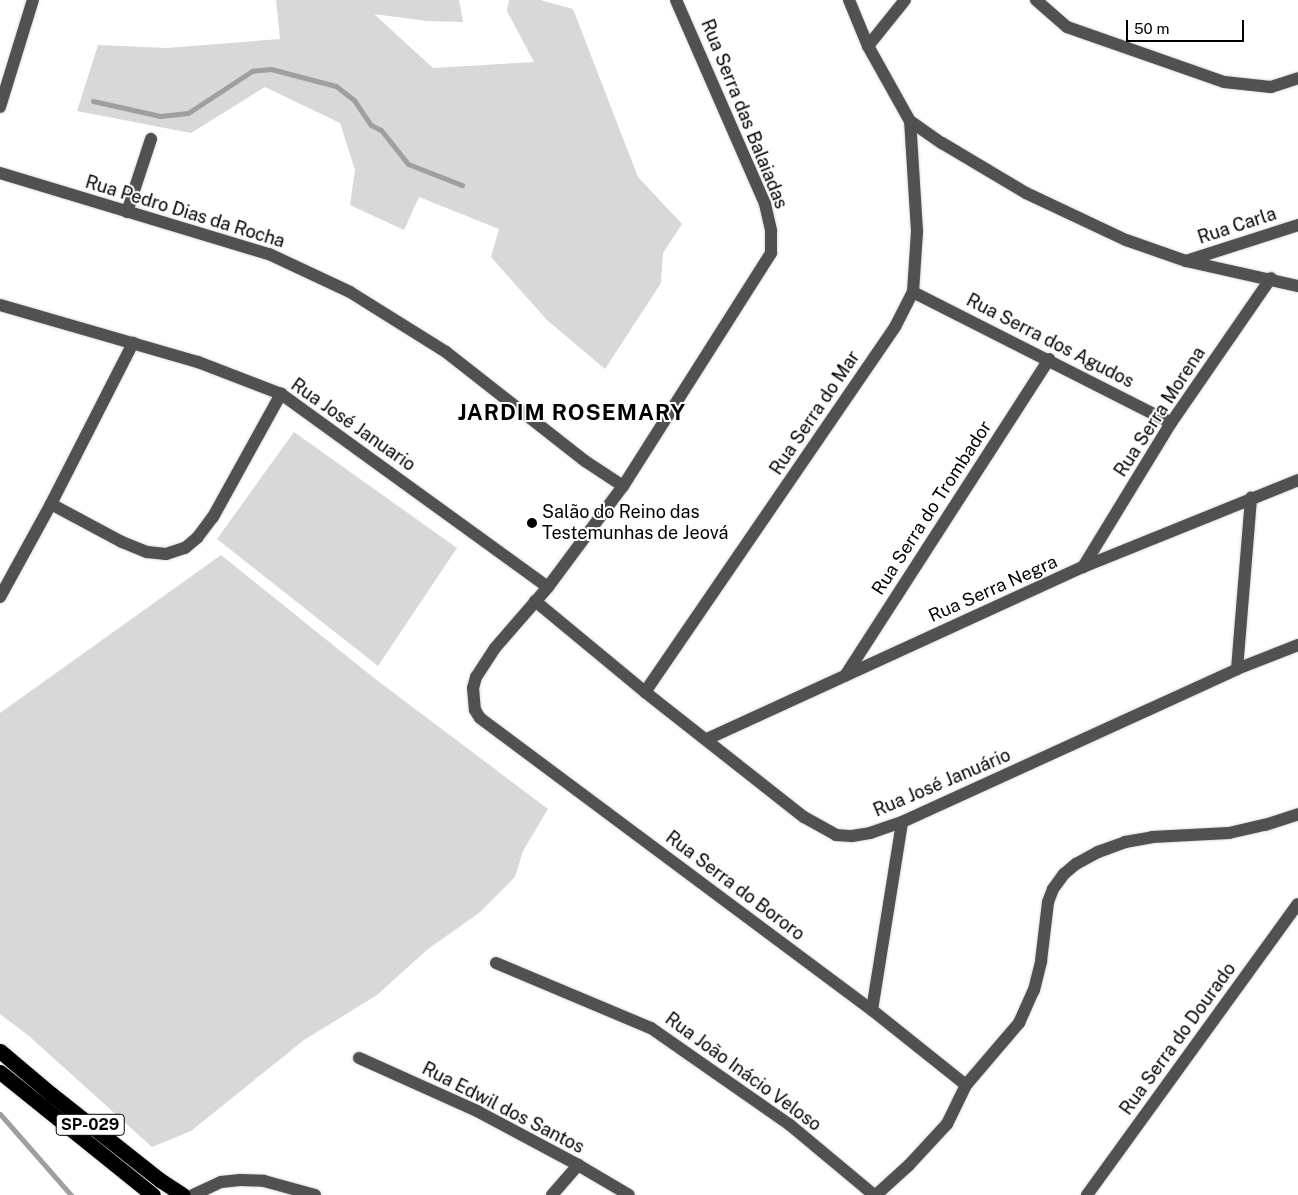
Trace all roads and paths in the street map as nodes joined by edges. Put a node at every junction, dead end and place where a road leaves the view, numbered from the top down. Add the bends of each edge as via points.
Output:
1 (33, 0) edge
2 (676, 0) edge
3 (849, 0) edge
4 (904, 0) edge
5 (1036, 0) edge
6 (868, 46) junction
7 (1298, 78) edge
8 (0, 107) edge
9 (910, 121) junction
10 (151, 139) dead end
11 (0, 173) edge
12 (127, 212) junction
13 (1298, 225) edge
14 (1186, 261) junction
15 (1271, 278) junction
16 (1298, 286) edge
17 (912, 292) junction
18 (0, 305) edge
19 (133, 343) junction
20 (1049, 359) junction
21 (281, 394) junction
22 (1171, 423) junction
23 (1298, 480) edge
24 (623, 486) junction
25 (1251, 498) junction
26 (52, 504) junction
27 (1083, 567) junction
28 (548, 587) junction
29 (0, 597) edge
30 (535, 602) junction
31 (1298, 645) edge
32 (1237, 669) junction
33 (845, 676) junction
34 (646, 692) junction
35 (480, 718) joint
36 (708, 739) junction
37 (1298, 814) edge
38 (902, 822) junction
39 (1298, 904) edge
40 (496, 963) dead end
41 (872, 1010) junction
42 (0, 1051) edge
43 (359, 1058) dead end
44 (0, 1072) edge
45 (966, 1085) junction
46 (578, 1165) junction
47 (153, 1195) edge
48 (183, 1195) edge
49 (193, 1195) edge
50 (315, 1195) edge
51 (552, 1195) edge
52 (629, 1195) edge
53 (875, 1195) edge
54 (1087, 1195) edge

1 - 8 street
2 - 24 street, Rua Serra das Balaiadas via 765,204 772,232 772,253
3 - 6 street
4 - 6 street
5 - 7 street via 1067,27 1224,82 1271,87
6 - 9 street
9 - 14 street via 1026,193 1126,240
9 - 17 street, Rua Serra do Mar via 917,231
10 - 12 street
11 - 12 street, Rua Pedro Dias da Rocha
12 - 24 street, Rua Pedro Dias da Rocha via 269,254 350,292 446,352 585,462
13 - 14 street, Rua Carla
14 - 15 street
15 - 16 street
15 - 22 street, Rua Serra Morena
17 - 20 street, Rua Serra dos Agudos
17 - 34 street, Rua Serra do Mar via 895,327
18 - 19 street, Rua José Januario
19 - 21 street, Rua José Januario via 198,362
19 - 26 street
20 - 22 street, Rua Serra dos Agudos
20 - 33 street, Rua Serra do Trombador
21 - 26 street via 213,517 185,548 166,554 148,552 122,542
21 - 28 street, Rua José Januario
22 - 27 street, Rua Serra Morena
23 - 25 street, Rua Serra Negra
24 - 28 street, Rua Serra das Balaiadas
25 - 27 street, Rua Serra Negra
25 - 32 street
26 - 29 street
27 - 33 street, Rua Serra Negra
28 - 30 street, Rua Serra das Balaiadas
30 - 34 street, Rua José Januário
30 - 35 street, Rua Serra das Balaiadas via 495,648 476,677 473,699
31 - 32 street, Rua José Januário
32 - 38 street, Rua José Januário
33 - 36 street, Rua Serra Negra
34 - 36 street, Rua José Januário
35 - 41 street, Rua Serra do Bororo
36 - 38 street, Rua José Januário via 804,817 836,835 852,836
37 - 45 street via 1229,833 1152,837 1125,842 1076,864 1064,874 1048,902 1036,980 1018,1023
38 - 41 street
39 - 54 street, Rua Serra do Dourado
40 - 53 street, Rua João Inácio Veloso via 651,1028 790,1125
41 - 45 street, Rua Serra do Bororo
42 - 48 highway, SP-029 via 152,1174
43 - 46 street, Rua Edwil dos Santos via 477,1111
44 - 47 highway, SP-029
45 - 53 street via 947,1124 909,1165
46 - 51 street
46 - 52 street, Rua Edwil dos Santos
49 - 50 street via 220,1182 240,1180 264,1181

